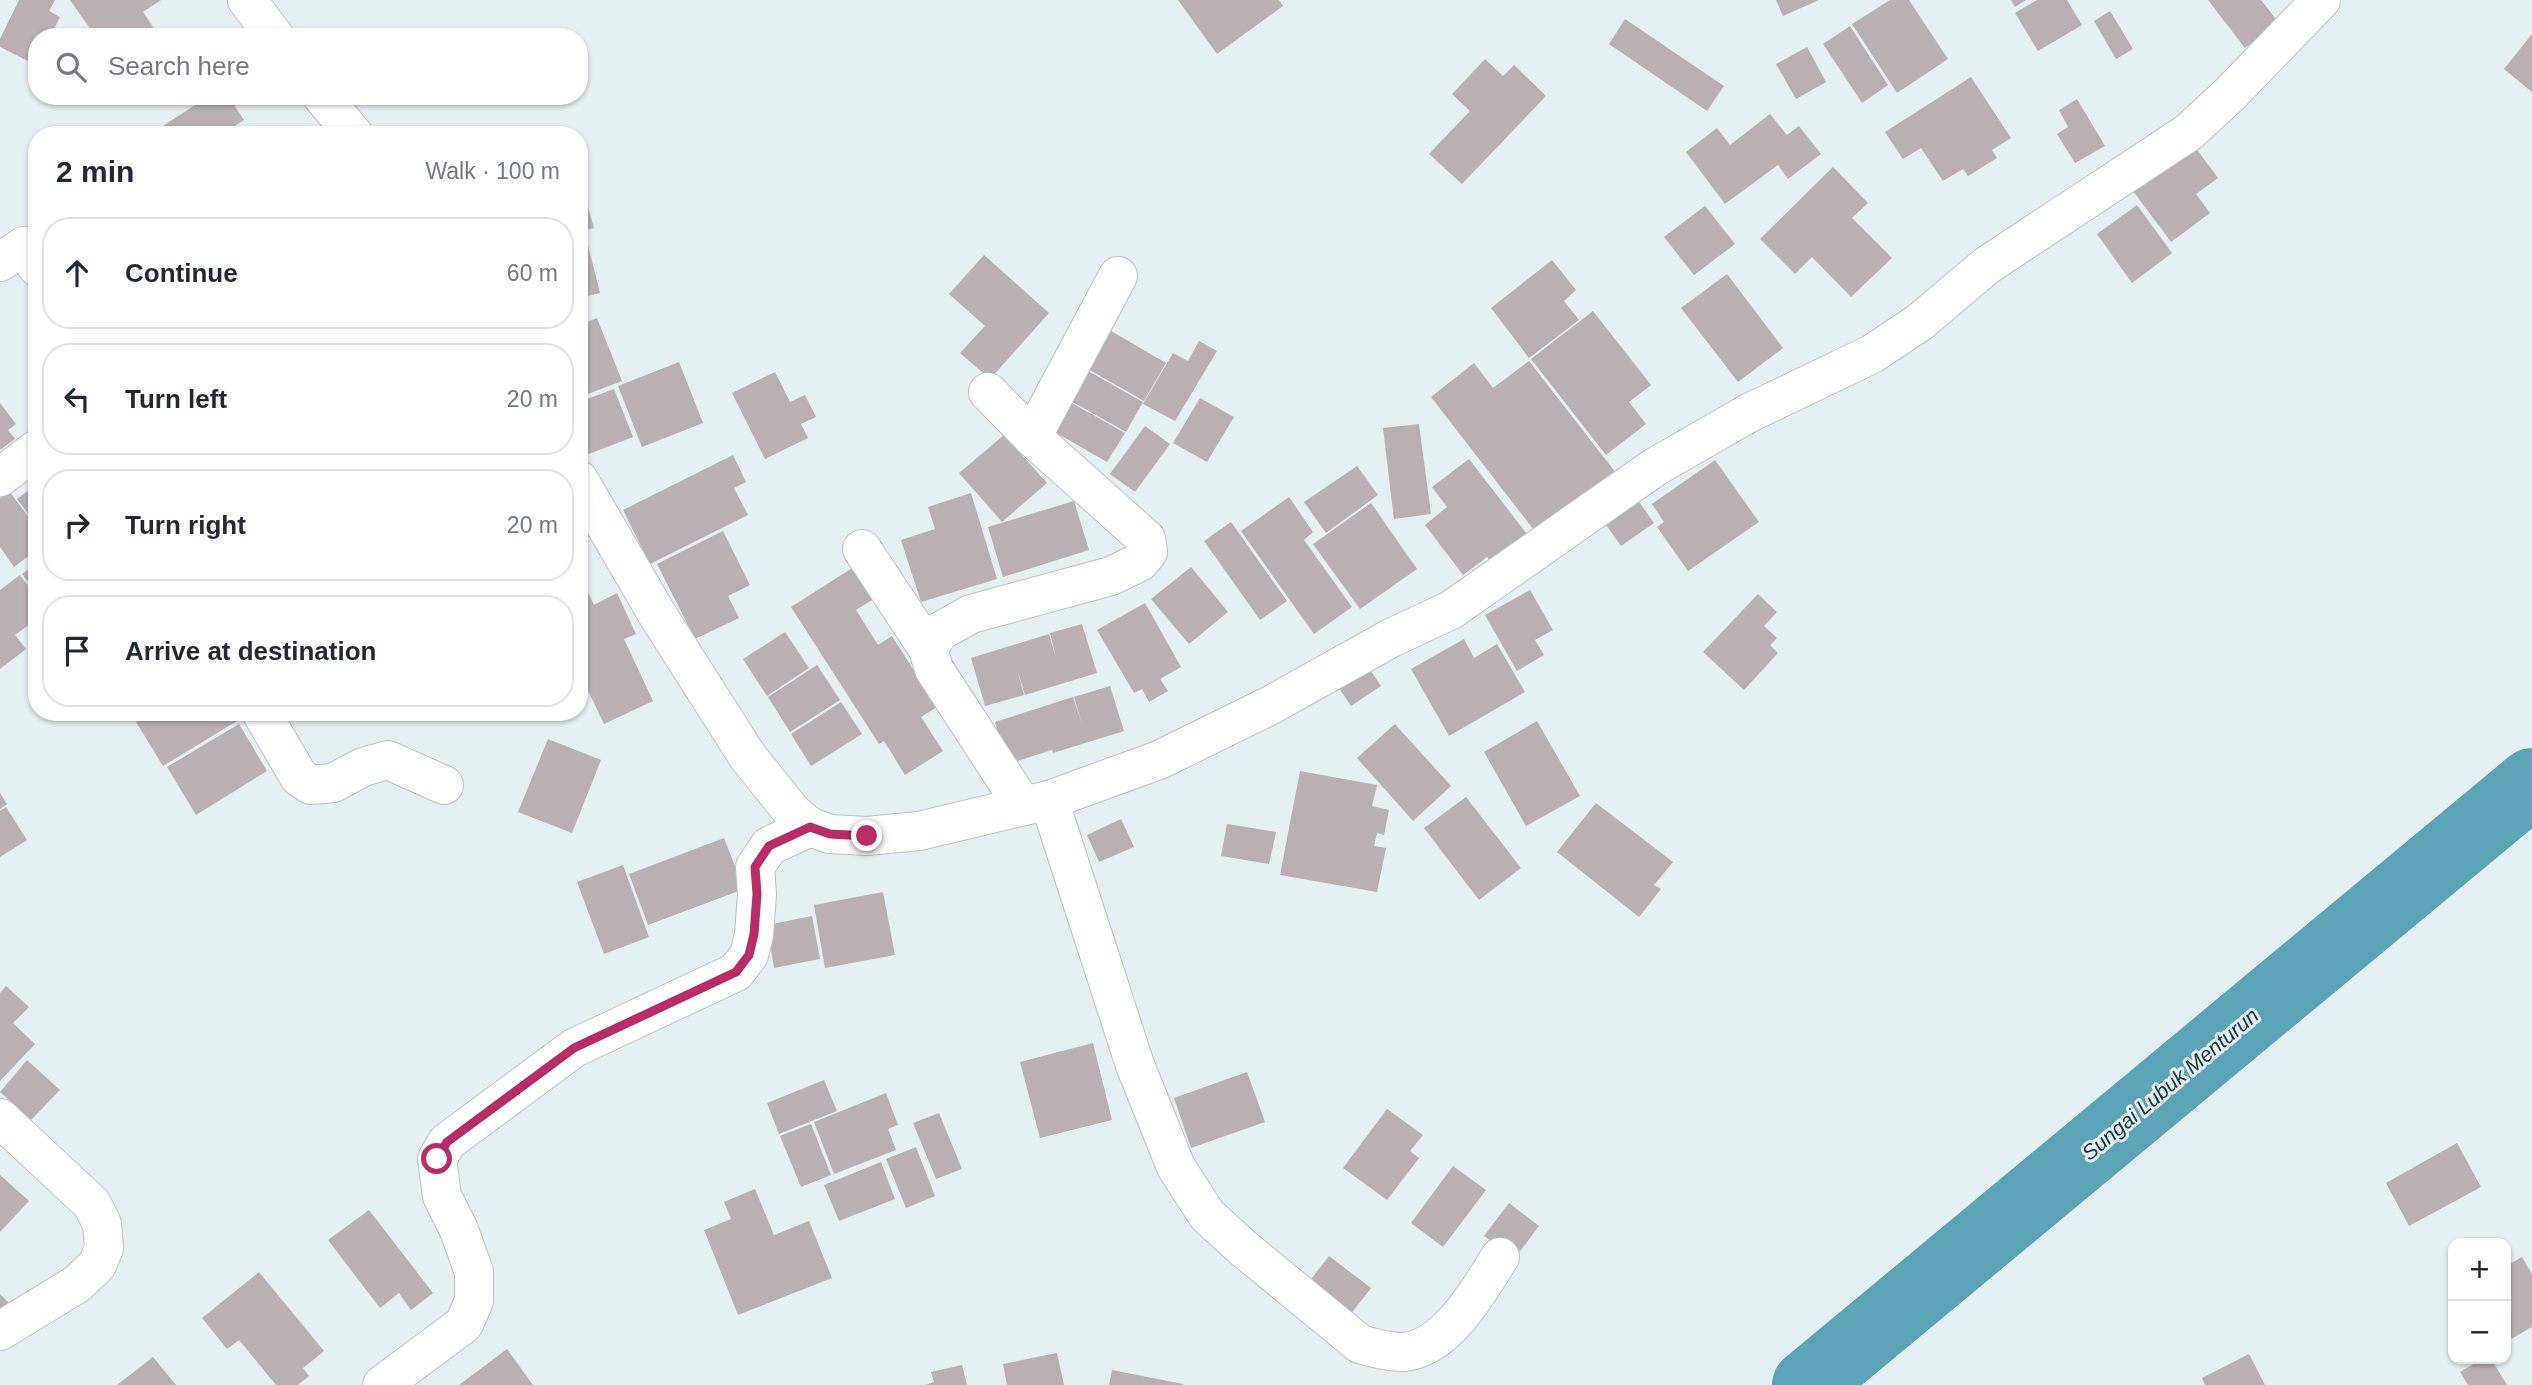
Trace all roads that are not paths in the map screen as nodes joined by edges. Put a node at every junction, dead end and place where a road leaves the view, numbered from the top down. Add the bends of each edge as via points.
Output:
1 (247, 0) edge
2 (2302, 6) edge
3 (268, 28) edge
4 (329, 105) edge
5 (347, 126) edge
6 (28, 254) edge
7 (0, 262) edge
8 (1118, 276) dead end
9 (988, 392) dead end
10 (1032, 437) junction
11 (28, 456) edge
12 (0, 477) edge
13 (588, 495) edge
14 (862, 548) dead end
15 (928, 649) junction
16 (266, 721) edge
17 (444, 785) dead end
18 (1036, 803) junction
19 (810, 827) junction
20 (0, 1118) edge
21 (1500, 1257) dead end
22 (0, 1331) edge
23 (382, 1385) edge

1 - 3 street
2 - 18 street via 2230,94 2189,132 1986,266 1920,322 1872,354 1749,413 1656,467 1451,610 1159,760
4 - 5 street
6 - 7 street via 23,246
8 - 10 street
9 - 10 street
10 - 15 street via 1146,539 1148,552 1140,562 1111,576 971,614 939,632
11 - 12 street
13 - 19 street via 748,757
14 - 15 street
15 - 18 street via 934,669
16 - 17 street via 299,777 311,785 333,783 388,760
18 - 19 street via 919,831 867,836 830,834
18 - 21 street via 1157,1124 1176,1167 1207,1215 1360,1344 1381,1350 1403,1352 1423,1347 1450,1326
19 - 23 street via 769,846 755,867 754,934 749,955 736,972 574,1048 447,1142 437,1159 442,1196 474,1272 474,1301 464,1324
20 - 22 street via 92,1204 102,1224 104,1248 97,1265 77,1284

